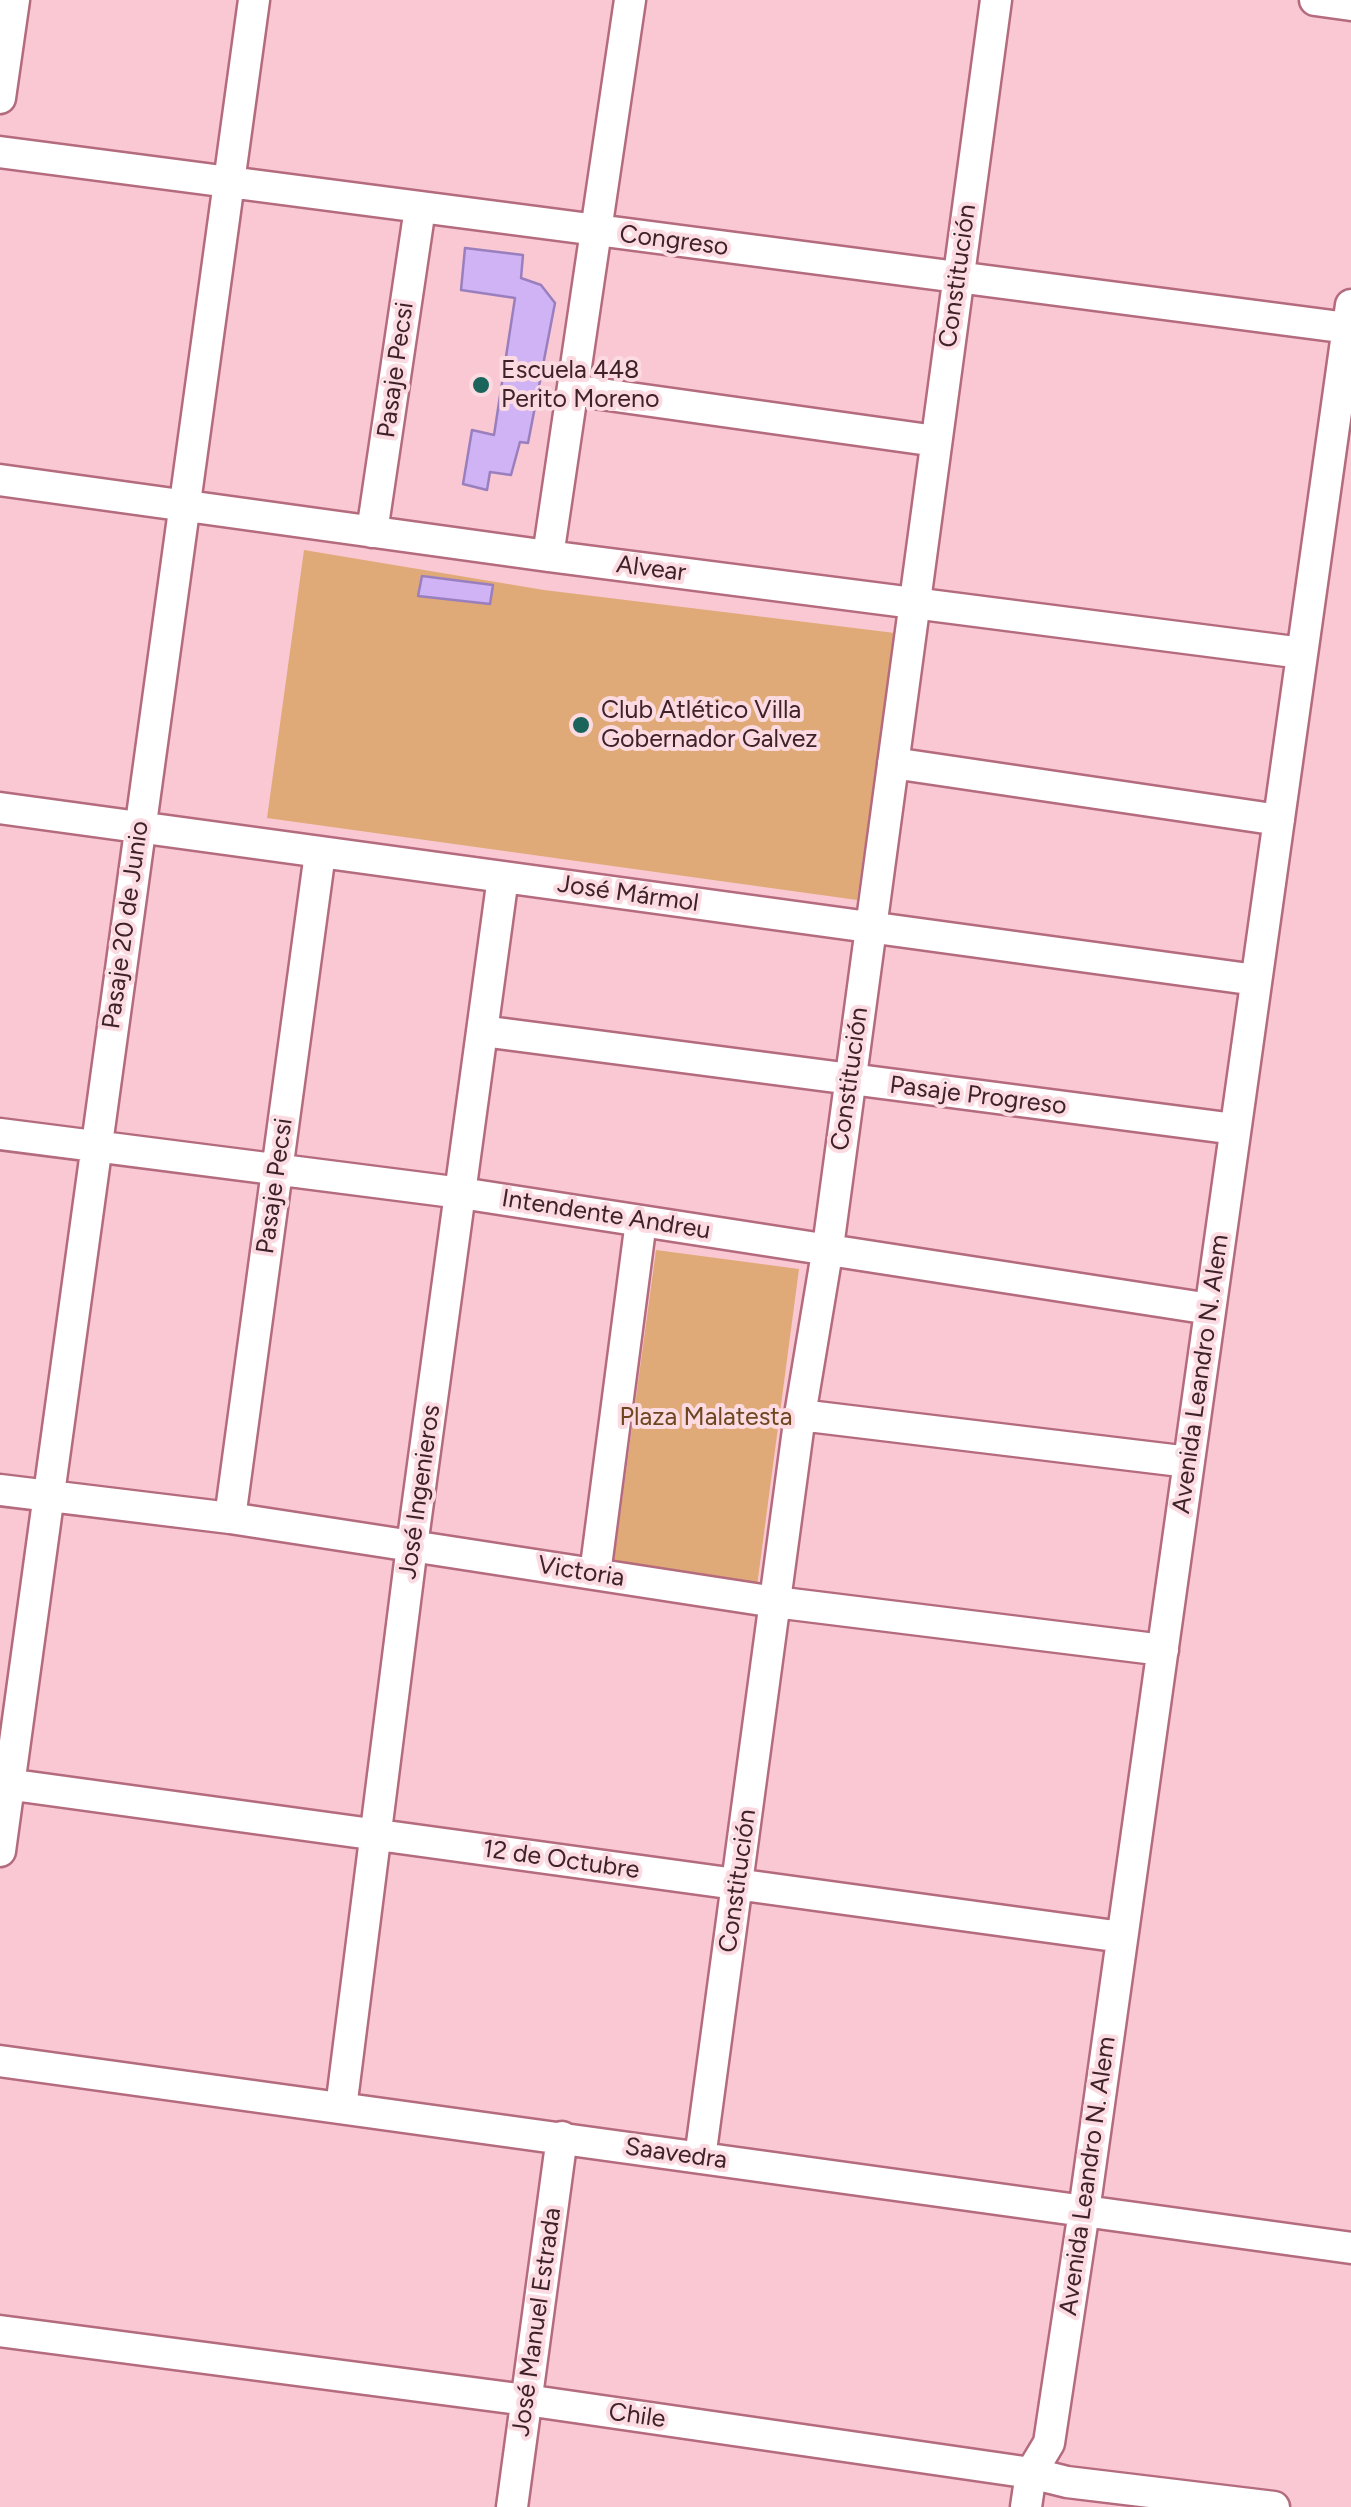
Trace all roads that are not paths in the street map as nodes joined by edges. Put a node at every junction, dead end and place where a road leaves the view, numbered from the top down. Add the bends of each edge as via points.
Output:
1 (14, 0) edge
2 (254, 0) edge
3 (630, 0) edge
4 (996, 0) edge
5 (1314, 0) edge
6 (1351, 5) edge
7 (0, 98) edge
8 (0, 152) edge
9 (229, 182) junction
10 (420, 208) junction
11 (596, 232) junction
12 (958, 277) junction
13 (1349, 317) edge
14 (573, 390) junction
15 (936, 441) junction
16 (0, 480) edge
17 (184, 506) junction
18 (372, 532) junction
19 (548, 556) junction
20 (914, 603) junction
21 (1302, 653) junction
22 (893, 763) junction
23 (0, 808) edge
24 (1279, 820) junction
25 (140, 827) junction
26 (320, 853) junction
27 (504, 877) junction
28 (871, 927) junction
29 (1256, 980) junction
30 (482, 1031) junction
31 (850, 1079) junction
32 (1236, 1130) junction
33 (0, 1134) edge
34 (96, 1148) junction
35 (277, 1170) junction
36 (461, 1193) junction
37 (641, 1221) junction
38 (828, 1247) junction
39 (1210, 1309) junction
40 (800, 1415) junction
41 (1189, 1462) junction
42 (0, 1490) edge
43 (48, 1496) junction
44 (230, 1518) junction
45 (412, 1546) junction
46 (595, 1574) junction
47 (775, 1602) junction
48 (1163, 1650) junction
49 (4, 1784) edge
50 (376, 1835) junction
51 (0, 1851) edge
52 (737, 1884) junction
53 (1122, 1937) junction
54 (0, 2061) edge
55 (341, 2108) junction
56 (562, 2137) junction
57 (700, 2158) junction
58 (1084, 2211) junction
59 (1351, 2248) edge
60 (0, 2332) edge
61 (526, 2400) junction
62 (1049, 2443) junction
63 (1031, 2472) junction
64 (1065, 2495) edge
65 (512, 2507) edge
66 (1026, 2507) edge
67 (1274, 2507) edge

1 - 7 street
2 - 9 street, Pasaje 20 de Junio
3 - 11 street
4 - 12 street, Constitución
5 - 6 street
8 - 9 street, Congreso
9 - 10 street, Congreso
9 - 17 street, Pasaje 20 de Junio
10 - 11 street, Congreso
10 - 18 street, Pasaje Pecsi
11 - 12 street, Congreso
11 - 14 street
12 - 13 street, Congreso
12 - 15 street, Constitución
13 - 21 street, Avenida Leandro N. Alem
14 - 15 street
14 - 19 street
15 - 20 street, Constitución
16 - 17 street, Alvear
17 - 18 street, Alvear
17 - 25 street, Pasaje 20 de Junio
18 - 19 street, Alvear
19 - 20 street, Alvear
20 - 21 street, Alvear
20 - 22 street, Constitución
21 - 24 street, Avenida Leandro N. Alem
22 - 24 street
22 - 28 street, Constitución
23 - 25 street, José Mármol
24 - 29 street, Avenida Leandro N. Alem
25 - 26 street, José Mármol
25 - 34 street, Pasaje 20 de Junio
26 - 27 street, José Mármol
26 - 35 street, Pasaje Pecsi
27 - 28 street, José Mármol
27 - 30 street, José Ingenieros
28 - 29 street, José Mármol
28 - 31 street, Constitución
29 - 32 street, Avenida Leandro N. Alem
30 - 31 street, Pasaje Progreso
30 - 36 street, José Ingenieros
31 - 32 street, Pasaje Progreso
31 - 38 street, Constitución
32 - 39 street, Avenida Leandro N. Alem
33 - 34 street, Intendente Andreu
34 - 35 street, Intendente Andreu
34 - 43 street, Pasaje 20 de Junio
35 - 36 street, Intendente Andreu
35 - 44 street, Pasaje Pecsi
36 - 37 street, Intendente Andreu
36 - 45 street, José Ingenieros
37 - 38 street, Intendente Andreu
37 - 46 street
38 - 39 street, Intendente Andreu
38 - 40 street, Constitución
39 - 41 street, Avenida Leandro N. Alem
40 - 41 street
40 - 47 street, Constitución
41 - 48 street, Avenida Leandro N. Alem
42 - 43 street, Victoria
43 - 44 street, Victoria
43 - 49 street, Pasaje 20 de Junio
44 - 45 street, Victoria
45 - 46 street, Victoria
45 - 50 street, José Ingenieros
46 - 47 street, Victoria
47 - 48 street, Victoria
47 - 52 street, Constitución
48 - 53 street, Avenida Leandro N. Alem
49 - 50 street, 12 de Octubre
49 - 51 street, Pasaje 20 de Junio
50 - 52 street, 12 de Octubre
50 - 55 street, José Ingenieros
52 - 53 street, 12 de Octubre
52 - 57 street, Constitución
53 - 58 street, Avenida Leandro N. Alem
54 - 55 street, Saavedra
55 - 56 street, Saavedra
56 - 57 street, Saavedra
56 - 61 street, José Manuel Estrada
57 - 58 street, Saavedra
58 - 59 street, Saavedra
58 - 62 street, Avenida Leandro N. Alem
60 - 61 street, Chile
61 - 63 street, Chile
61 - 65 street, José Manuel Estrada
62 - 63 street, Avenida Leandro N. Alem
62 - 64 street
63 - 64 street, Chile
63 - 66 street, Avenida Leandro N. Alem
64 - 67 street, Chile

